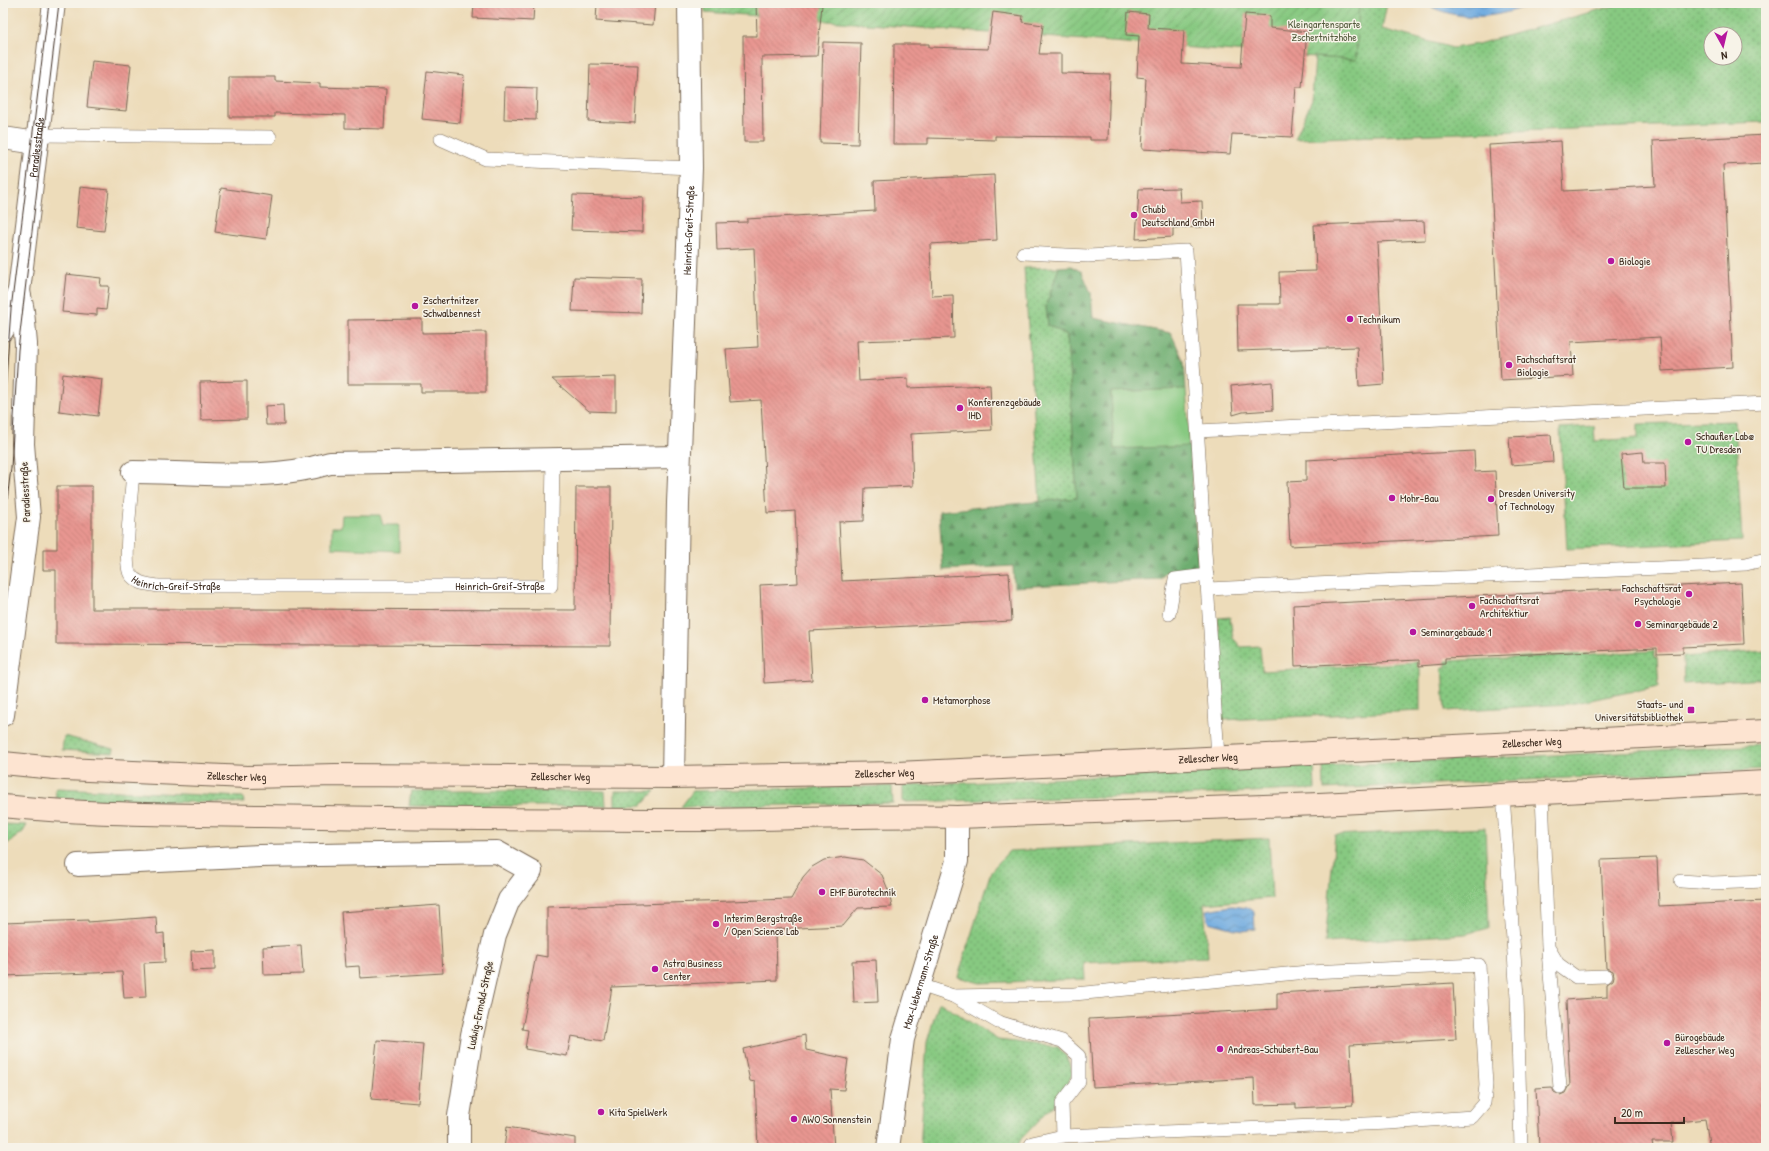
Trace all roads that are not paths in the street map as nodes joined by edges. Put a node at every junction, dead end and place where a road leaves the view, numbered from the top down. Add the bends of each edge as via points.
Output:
1 (54, 3) edge
2 (689, 3) edge
3 (270, 137) dead end
4 (3, 138) edge
5 (37, 139) junction
6 (441, 139) dead end
7 (691, 168) junction
8 (1023, 253) dead end
9 (19, 292) junction
10 (3, 330) edge
11 (1766, 403) edge
12 (1198, 431) junction
13 (679, 457) junction
14 (553, 459) junction
15 (133, 472) joint
16 (1766, 560) edge
17 (1207, 575) junction
18 (1208, 589) junction
19 (1169, 614) dead end
20 (3, 715) edge
21 (1766, 731) edge
22 (1218, 757) junction
23 (3, 763) edge
24 (673, 777) junction
25 (1766, 782) edge
26 (1542, 794) junction
27 (1503, 795) junction
28 (3, 806) edge
29 (957, 817) junction
30 (78, 865) dead end
31 (1681, 880) dead end
32 (1766, 881) edge
33 (1548, 947) junction
34 (1606, 976) dead end
35 (920, 986) junction
36 (953, 996) junction
37 (1560, 1087) dead end
38 (1062, 1136) junction
39 (459, 1148) edge
40 (888, 1148) edge
41 (1029, 1148) edge
42 (1521, 1148) edge

1 - 5 street, Paradiesstraße
2 - 7 street, Heinrich-Greif-Straße
3 - 5 lane
4 - 5 street
5 - 9 street, Paradiesstraße
6 - 7 lane via 486,159
7 - 13 street, Heinrich-Greif-Straße
8 - 12 lane via 1088,256 1186,251
9 - 10 street, Paradiesstraße
9 - 20 street, Paradiesstraße via 24,311 26,344 23,444 28,518
11 - 12 lane
12 - 17 lane
13 - 14 street, Heinrich-Greif-Straße
13 - 24 street, Heinrich-Greif-Straße
14 - 15 street, Heinrich-Greif-Straße via 330,463 308,470 275,474
14 - 15 lane, Heinrich-Greif-Straße via 551,586 158,586 140,583 129,573 126,558
16 - 18 lane via 1746,564
17 - 18 lane
17 - 19 lane via 1175,579
18 - 22 lane
21 - 22 main road, Zellescher Weg
22 - 24 main road, Zellescher Weg via 897,773
23 - 24 main road, Zellescher Weg via 65,769 247,777
25 - 26 main road
26 - 27 main road
26 - 33 lane
27 - 29 main road
27 - 42 lane via 1517,997
28 - 29 main road via 67,811 318,817 590,820
29 - 35 street, Max-Liebermann-Straße via 957,861
30 - 39 street, Ludwig-Ermold-Straße via 282,856 496,852 531,871 509,900 495,935 472,1035 459,1116
31 - 32 lane via 1712,883
33 - 34 lane via 1558,964 1576,977
33 - 37 lane
35 - 36 lane
35 - 40 street, Max-Liebermann-Straße via 903,1039
36 - 38 lane via 998,1022 1062,1041 1079,1056 1079,1081 1062,1103
36 - 38 lane via 1074,994 1308,972 1478,965 1486,1085 1484,1103 1472,1117 1389,1123
38 - 41 lane via 1032,1143

